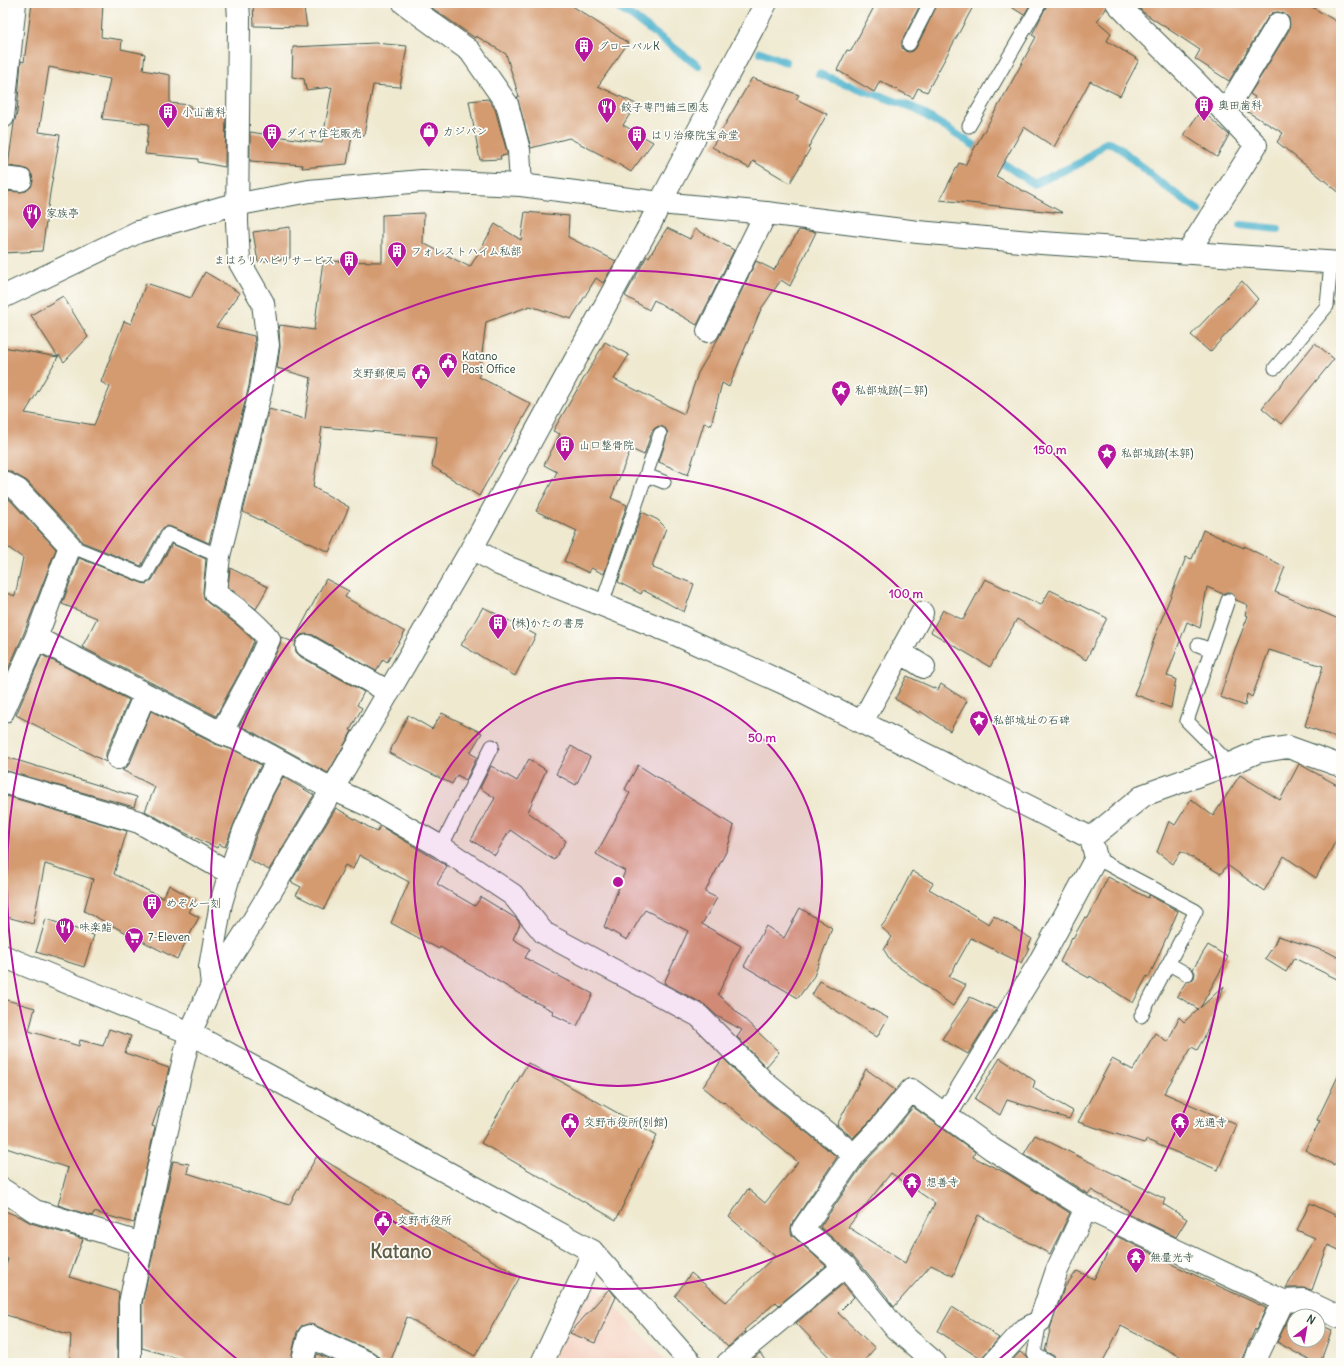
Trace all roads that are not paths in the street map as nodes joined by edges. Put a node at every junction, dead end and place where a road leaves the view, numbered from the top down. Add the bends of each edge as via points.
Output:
1 (15, 3) edge
2 (238, 3) edge
3 (404, 3) edge
4 (766, 3) edge
5 (930, 3) edge
6 (1040, 3) edge
7 (1117, 3) edge
8 (1278, 24) dead end
9 (909, 44) dead end
10 (1225, 112) junction
11 (3, 117) edge
12 (969, 126) dead end
13 (521, 185) junction
14 (660, 203) junction
15 (238, 204) junction
16 (766, 213) junction
17 (1188, 252) junction
18 (1336, 263) edge
19 (3, 297) edge
20 (708, 331) dead end
21 (1275, 368) dead end
22 (660, 434) dead end
23 (646, 476) junction
24 (3, 482) edge
25 (664, 482) dead end
26 (70, 546) junction
27 (472, 548) junction
28 (219, 556) junction
29 (1228, 600) dead end
30 (602, 604) junction
31 (922, 613) dead end
32 (36, 638) junction
33 (1198, 645) dead end
34 (307, 646) dead end
35 (1211, 650) junction
36 (900, 652) junction
37 (924, 666) dead end
38 (389, 692) junction
39 (145, 694) junction
40 (3, 712) edge
41 (862, 722) junction
42 (221, 733) junction
43 (492, 746) dead end
44 (118, 758) dead end
45 (278, 760) junction
46 (1230, 764) junction
47 (1341, 766) edge
48 (3, 782) edge
49 (332, 789) junction
50 (1091, 838) junction
51 (441, 847) junction
52 (1096, 858) junction
53 (230, 872) junction
54 (3, 956) edge
55 (1169, 964) junction
56 (1187, 974) dead end
57 (212, 985) junction
58 (1141, 1016) dead end
59 (190, 1033) junction
60 (945, 1116) junction
61 (854, 1155) junction
62 (3, 1190) edge
63 (1086, 1208) junction
64 (142, 1244) junction
65 (592, 1251) junction
66 (845, 1266) junction
67 (1283, 1301) junction
68 (1341, 1318) edge
69 (1040, 1321) junction
70 (130, 1363) edge
71 (302, 1363) edge
72 (368, 1363) edge
73 (542, 1363) edge
74 (691, 1363) edge
75 (728, 1363) edge
76 (935, 1363) edge
77 (993, 1363) edge
78 (1050, 1363) edge
79 (1255, 1363) edge

1 - 11 street
2 - 15 street
3 - 13 street via 470,51 507,104 519,150
4 - 14 street
5 - 9 lane
6 - 12 lane
7 - 10 street
8 - 10 street
10 - 17 street via 1256,145
13 - 14 street
13 - 15 street via 422,181 309,191
14 - 16 street
14 - 27 street
15 - 19 street via 138,232
15 - 28 street via 239,261 263,303 268,345 261,389
16 - 17 street via 918,232
16 - 20 street
17 - 18 street
18 - 21 lane via 1327,306
22 - 23 lane
23 - 25 lane
23 - 30 lane
24 - 26 street via 18,490
26 - 28 lane via 145,576 168,534
26 - 32 street
27 - 30 street via 500,564
27 - 38 street
28 - 42 street via 215,593 258,626 269,640
29 - 35 lane
30 - 41 street via 786,684
31 - 36 street
32 - 39 street
32 - 40 street
33 - 35 lane
34 - 38 street
35 - 46 lane via 1187,721
36 - 37 street
36 - 41 street
38 - 49 street
39 - 42 street
39 - 44 street
41 - 50 street
42 - 45 street via 241,740
43 - 51 lane
45 - 49 street
45 - 53 street via 244,831
46 - 47 street via 1257,752 1288,747
46 - 50 street via 1144,795
48 - 53 street via 139,822
49 - 51 street via 370,806
49 - 57 street
50 - 52 street
51 - 61 street via 513,895 544,933 699,1016 765,1084
52 - 55 lane via 1196,911
52 - 60 street via 1039,963
53 - 57 street via 221,903 210,967
54 - 59 street
55 - 56 lane
55 - 58 lane
57 - 59 street
59 - 64 street
59 - 65 street
60 - 61 street via 911,1090
60 - 63 street via 992,1150
61 - 66 street via 803,1229
62 - 64 street via 35,1211
63 - 67 street
63 - 69 street via 1057,1270
64 - 70 street via 130,1303
65 - 73 street
65 - 74 street
66 - 75 street
66 - 76 street via 896,1329
67 - 68 street via 1303,1300
67 - 79 street
69 - 77 street via 1022,1331
69 - 78 lane via 1034,1354
71 - 72 street via 309,1336

